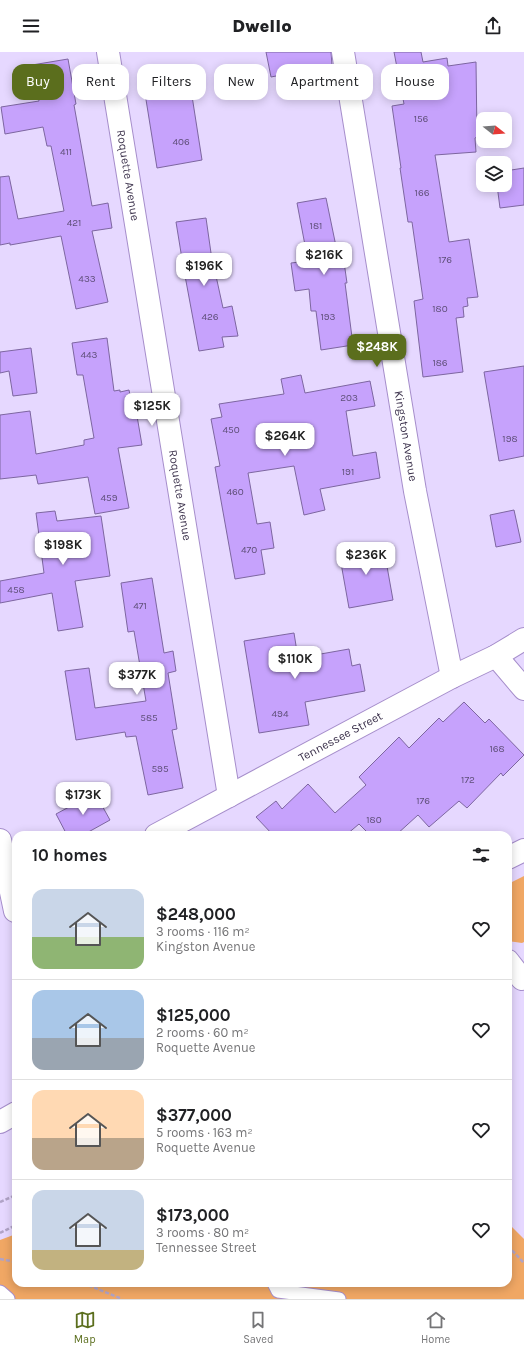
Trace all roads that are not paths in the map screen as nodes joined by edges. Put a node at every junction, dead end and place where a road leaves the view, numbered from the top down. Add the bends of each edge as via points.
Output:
1 (108, 52) edge
2 (343, 52) edge
3 (524, 639) edge
4 (496, 656) junction
5 (452, 677) junction
6 (524, 689) edge
7 (229, 796) junction
8 (163, 831) edge
9 (0, 840) edge
10 (524, 850) edge
11 (512, 856) edge
12 (10, 913) edge
13 (512, 969) edge
14 (518, 982) edge
15 (12, 1115) edge
16 (0, 1122) edge
17 (275, 1291) edge
18 (0, 1292) edge
19 (8, 1299) edge
20 (339, 1299) edge

1 - 7 street, Roquette Avenue
2 - 5 street, Kingston Avenue via 414,491
3 - 4 street, Tennessee Street
4 - 5 street, Tennessee Street
4 - 6 street
5 - 7 street, Tennessee Street
7 - 8 street, Tennessee Street
9 - 12 street
10 - 11 street
13 - 14 street
15 - 16 street
17 - 20 lane
18 - 19 lane

